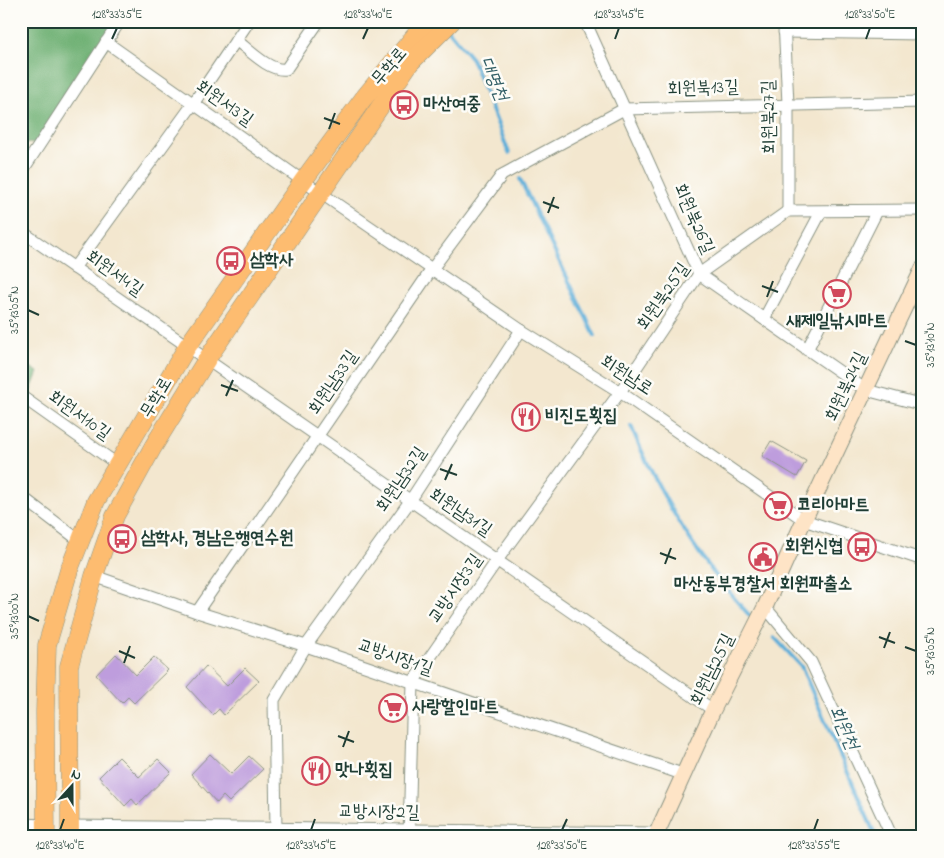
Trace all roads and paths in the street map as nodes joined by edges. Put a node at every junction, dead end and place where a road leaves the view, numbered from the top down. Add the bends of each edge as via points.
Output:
1 (120, 21) edge
2 (249, 21) edge
3 (319, 21) edge
4 (427, 21) edge
5 (585, 21) edge
6 (448, 25) edge
7 (784, 27) edge
8 (923, 34) edge
9 (236, 40) junction
10 (106, 42) junction
11 (923, 102) edge
12 (193, 104) junction
13 (788, 104) junction
14 (624, 109) junction
15 (21, 173) edge
16 (502, 175) joint
17 (303, 181) junction
18 (322, 194) junction
19 (923, 210) edge
20 (788, 211) junction
21 (877, 211) junction
22 (821, 212) junction
23 (21, 231) edge
24 (74, 268) junction
25 (923, 268) edge
26 (432, 269) junction
27 (699, 274) junction
28 (764, 319) junction
29 (521, 330) junction
30 (187, 347) junction
31 (807, 350) junction
32 (207, 359) junction
33 (866, 390) junction
34 (620, 392) junction
35 (21, 396) edge
36 (923, 405) edge
37 (319, 437) junction
38 (118, 464) junction
39 (21, 496) edge
40 (410, 501) junction
41 (804, 520) junction
42 (80, 541) junction
43 (498, 559) junction
44 (923, 560) edge
45 (94, 576) junction
46 (765, 607) junction
47 (197, 612) junction
48 (306, 646) junction
49 (413, 682) junction
50 (713, 710) junction
51 (685, 775) junction
52 (21, 824) edge
53 (46, 831) edge
54 (70, 832) edge
55 (272, 832) edge
56 (410, 834) edge
57 (503, 834) edge
58 (656, 835) edge
59 (892, 837) edge

1 - 10 street
2 - 9 street
3 - 9 street via 286,68 280,70 272,68
4 - 17 main road, 무학로 via 362,99
5 - 14 street, 회원북26길
6 - 18 main road, 무학로 via 410,63
7 - 8 street
7 - 13 street, 회원북27길
9 - 12 street
10 - 12 street, 회원서3길
10 - 15 street
11 - 13 street, 회원북13길
12 - 17 street, 회원서3길
12 - 24 street
13 - 14 street, 회원북13길
13 - 20 street, 회원북27길
14 - 16 street, 회원북13길
14 - 27 street, 회원북26길
16 - 26 street, 회원남33길
17 - 18 street, 회원서3길
17 - 30 main road, 무학로
18 - 26 street, 회원남로
18 - 32 main road, 무학로
19 - 21 street
20 - 22 street
20 - 27 street, 회원북25길
21 - 22 street
21 - 31 street
22 - 28 street
23 - 24 street, 회원서4길
24 - 30 street, 회원서4길
25 - 33 main road, 회원북24길
26 - 29 street, 회원남로
26 - 37 street, 회원남33길
27 - 28 street, 회원북26길
27 - 34 street, 회원북25길
28 - 31 street, 회원북26길
29 - 34 street, 회원남로
29 - 40 street, 회원남32길
30 - 32 street, 회원남31길
30 - 38 main road, 무학로
31 - 33 street, 회원북26길
32 - 37 street, 회원남31길
32 - 45 main road, 무학로 via 115,516
33 - 36 street, 회원북26길
33 - 41 main road, 회원북24길
34 - 41 street, 회원남로
34 - 43 street, 교방시장3길
35 - 38 street, 회원서10길
37 - 40 street, 회원남31길
37 - 47 street, 회원남33길
38 - 42 main road, 무학로 via 96,501
39 - 42 street
40 - 43 street, 회원남31길
40 - 48 street, 회원남32길
41 - 44 street, 회원남로
41 - 46 main road, 회원남25길
42 - 53 main road, 무학로 via 47,645
43 - 49 street, 교방시장3길
43 - 50 street, 회원남31길
45 - 47 street, 교방시장1길
45 - 54 main road, 무학로 via 69,666
46 - 50 main road, 회원남25길
46 - 59 street via 811,662
47 - 48 street, 교방시장1길
48 - 49 street, 교방시장1길
48 - 55 street, 회원남32길 via 274,700
49 - 51 street, 교방시장1길
49 - 56 street
50 - 51 main road, 회원남25길
51 - 58 main road, 회원남25길
52 - 53 street
54 - 55 street, 교방시장2길
55 - 56 street, 교방시장2길
56 - 57 street, 교방시장2길
57 - 58 street, 교방시장2길

